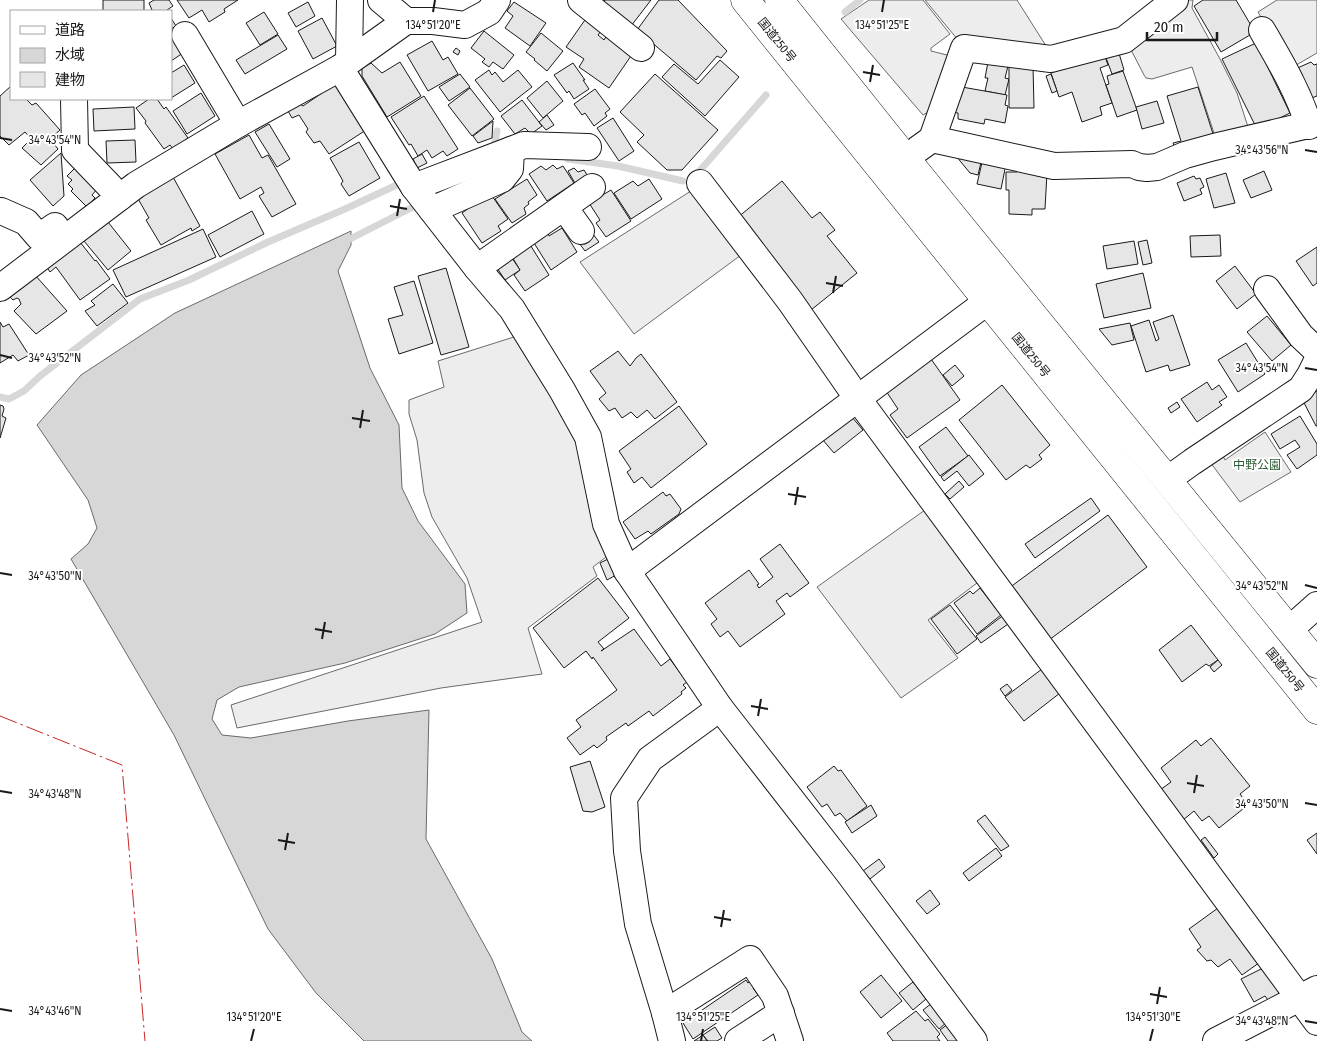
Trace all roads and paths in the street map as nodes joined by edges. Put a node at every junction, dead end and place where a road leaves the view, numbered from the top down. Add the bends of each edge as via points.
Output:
1 (350, 0) edge
2 (381, 0) edge
3 (497, 0) edge
4 (581, 0) edge
5 (745, 0) edge
6 (778, 0) edge
7 (1175, 0) edge
8 (406, 20) junction
9 (1262, 30) dead end
10 (185, 35) dead end
11 (642, 48) dead end
12 (344, 65) junction
13 (74, 100) edge
14 (238, 124) junction
15 (1313, 125) edge
16 (932, 139) junction
17 (588, 147) dead end
18 (510, 159) junction
19 (906, 159) junction
20 (700, 183) dead end
21 (592, 187) dead end
22 (414, 188) junction
23 (120, 197) junction
24 (564, 207) junction
25 (432, 210) junction
26 (0, 211) edge
27 (582, 231) dead end
28 (64, 240) junction
29 (477, 268) junction
30 (0, 288) edge
31 (1267, 289) dead end
32 (988, 301) junction
33 (1317, 351) edge
34 (1317, 361) edge
35 (858, 399) junction
36 (1167, 480) junction
37 (627, 572) junction
38 (1317, 605) edge
39 (1289, 630) junction
40 (1317, 664) edge
41 (720, 708) junction
42 (1317, 710) edge
43 (1308, 994) edge
44 (665, 1013) junction
45 (781, 1013) junction
46 (1317, 1022) edge
47 (672, 1041) edge
48 (738, 1041) edge
49 (790, 1041) edge
50 (974, 1041) edge
51 (1216, 1041) edge

1 - 12 street
2 - 8 street
3 - 8 street via 489,12 465,25
4 - 11 street
5 - 32 highway, 国道250号
6 - 19 highway
7 - 16 street via 1124,40 1051,59 964,48
8 - 12 street
9 - 15 street
10 - 14 street
12 - 14 street
12 - 22 street
13 - 23 street via 75,150
14 - 23 street
15 - 16 street via 1214,147 1147,168 1132,164 1054,166
16 - 19 street
17 - 18 street via 562,135 524,145
18 - 22 street
18 - 25 street via 502,179
19 - 36 highway
20 - 35 street via 790,301
21 - 24 street
22 - 25 street
23 - 28 street
24 - 27 street
24 - 29 street
25 - 29 street
26 - 28 street via 26,222 39,237 54,226
28 - 30 street
29 - 37 street via 512,309 588,437 606,524
31 - 33 street
32 - 35 street
32 - 42 highway, 国道250号
34 - 36 street via 1301,389
35 - 37 street
35 - 43 street
36 - 39 highway
37 - 41 street
38 - 39 street
39 - 40 highway
41 - 44 street via 650,759 624,798 627,851 638,924
41 - 50 street via 847,870
43 - 46 street
43 - 51 street
44 - 45 street via 750,959 775,996
44 - 47 street
45 - 48 street
45 - 49 street

